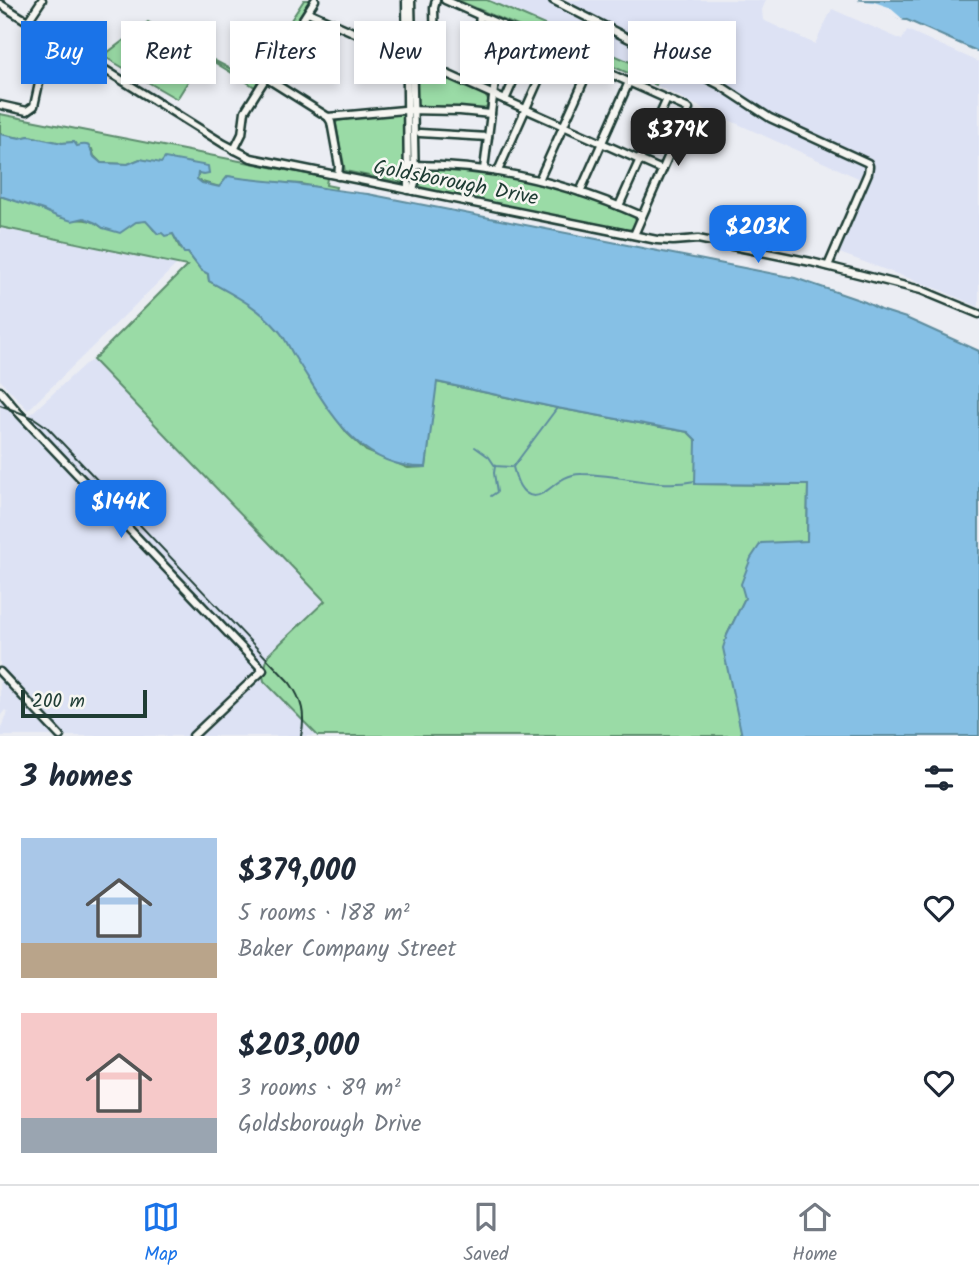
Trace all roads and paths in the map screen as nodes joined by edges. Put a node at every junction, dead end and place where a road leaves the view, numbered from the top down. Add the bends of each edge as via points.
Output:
1 (41, 0) edge
2 (315, 0) edge
3 (408, 0) edge
4 (436, 0) edge
5 (444, 0) edge
6 (553, 0) edge
7 (0, 4) edge
8 (308, 12) junction
9 (480, 16) junction
10 (28, 21) joint
11 (302, 21) edge
12 (408, 21) edge
13 (434, 21) edge
14 (479, 21) edge
15 (492, 21) edge
16 (354, 32) edge
17 (107, 70) edge
18 (446, 74) edge
19 (40, 84) edge
20 (262, 84) edge
21 (276, 84) edge
22 (410, 84) edge
23 (494, 84) edge
24 (512, 84) edge
25 (536, 84) edge
26 (582, 84) edge
27 (628, 84) edge
28 (633, 84) edge
29 (493, 95) junction
30 (667, 99) junction
31 (505, 100) junction
32 (0, 105) edge
33 (525, 109) junction
34 (410, 110) junction
35 (491, 114) junction
36 (328, 117) junction
37 (563, 126) junction
38 (420, 133) dead end
39 (488, 137) junction
40 (601, 143) junction
41 (234, 150) junction
42 (639, 160) junction
43 (411, 165) junction
44 (484, 169) junction
45 (662, 170) junction
46 (498, 171) junction
47 (338, 176) junction
48 (539, 180) junction
49 (411, 191) junction
50 (580, 192) junction
51 (619, 206) junction
52 (642, 216) junction
53 (634, 235) junction
54 (828, 266) junction
55 (979, 314) edge
56 (0, 391) edge
57 (0, 672) edge
58 (60, 736) edge
59 (193, 736) edge

1 - 10 street
2 - 8 street
3 - 12 street
4 - 13 street
5 - 9 street
6 - 54 street via 718,84 770,118 868,163
7 - 10 street, Goldsborough Drive
8 - 11 street
8 - 16 street
9 - 14 street
9 - 15 street
17 - 41 street, Goldsborough Drive
18 - 29 street
19 - 32 street via 36,103 27,111
20 - 41 street via 244,113 243,131
21 - 36 street
22 - 34 street
23 - 29 street
24 - 31 street
25 - 33 street
26 - 37 street
27 - 40 street
28 - 30 street
29 - 31 street
29 - 35 street
30 - 42 street
30 - 45 street via 689,109
31 - 33 street
33 - 37 street
33 - 46 street
34 - 35 street
34 - 36 street
34 - 43 street
35 - 39 street
36 - 47 street
37 - 40 street
37 - 48 street
38 - 39 street
39 - 44 street
40 - 42 street
40 - 50 street
41 - 47 street, Goldsborough Drive via 254,159
42 - 45 street
42 - 51 street
43 - 44 street
43 - 49 street
44 - 46 street
45 - 52 street
46 - 48 street
47 - 49 street, Goldsborough Drive
48 - 50 street
49 - 53 street, Goldsborough Drive
50 - 51 street
51 - 52 street
52 - 53 street
53 - 54 street, Goldsborough Drive via 665,241 698,239
54 - 55 street, Goldsborough Drive via 921,289
56 - 59 street via 263,670
57 - 58 street

